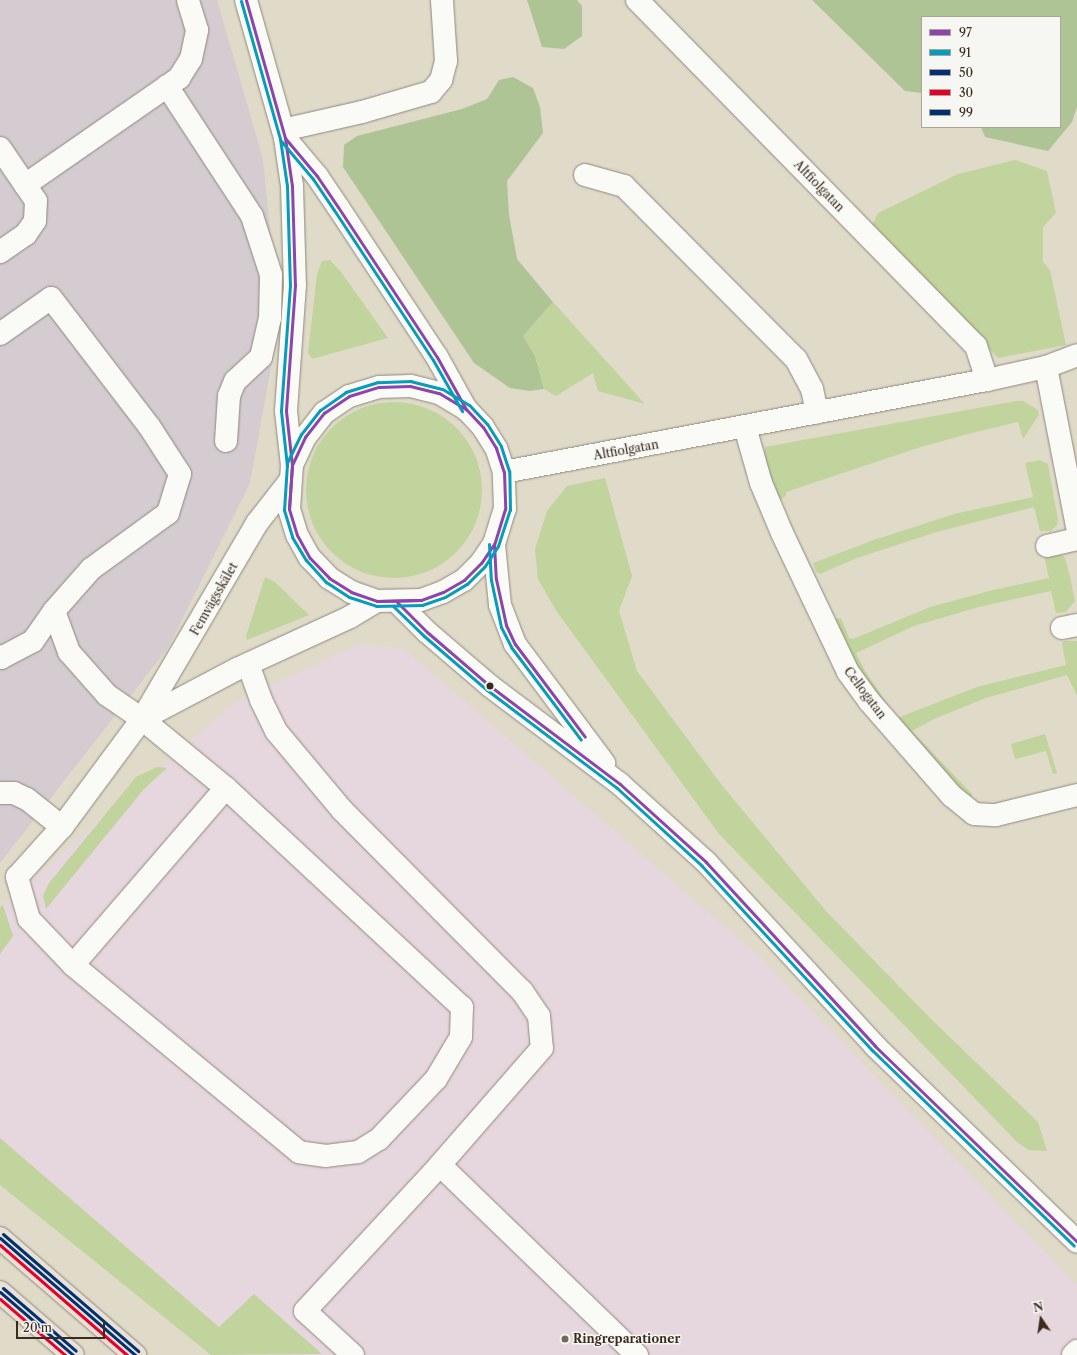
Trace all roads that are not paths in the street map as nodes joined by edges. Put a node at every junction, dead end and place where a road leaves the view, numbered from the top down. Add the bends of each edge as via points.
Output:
1 (188, 0) edge
2 (246, 0) edge
3 (442, 0) edge
4 (637, 0) edge
5 (167, 86) junction
6 (284, 134) junction
7 (0, 148) edge
8 (585, 175) dead end
9 (25, 185) junction
10 (0, 252) edge
11 (0, 334) edge
12 (1077, 355) edge
13 (1046, 367) junction
14 (987, 380) junction
15 (466, 409) junction
16 (817, 412) junction
17 (745, 427) junction
18 (226, 441) dead end
19 (504, 472) junction
20 (291, 474) junction
21 (1077, 527) edge
22 (1077, 539) edge
23 (494, 544) junction
24 (1047, 546) dead end
25 (387, 601) junction
26 (54, 611) junction
27 (0, 656) edge
28 (248, 664) junction
29 (142, 719) junction
30 (620, 784) junction
31 (226, 788) junction
32 (0, 794) edge
33 (1077, 795) edge
34 (62, 828) junction
35 (73, 965) junction
36 (440, 1165) junction
37 (0, 1238) edge
38 (1077, 1242) edge
39 (0, 1292) edge
40 (1077, 1351) edge
41 (73, 1355) edge
42 (135, 1355) edge
43 (353, 1355) edge
44 (637, 1355) edge
45 (1073, 1355) edge

1 - 5 street via 197,30 191,59 179,78
2 - 6 street
3 - 6 street via 446,61 441,80 431,92
4 - 14 street, Altfiolgatan via 976,346
5 - 9 street
5 - 18 street via 252,216 271,275 270,318 261,357 235,381 229,396
6 - 15 street via 338,207 437,357
6 - 20 street via 294,220 295,285 286,411
7 - 9 street
8 - 16 street via 624,186 796,359 812,389
9 - 10 street via 36,201 35,221 26,234
11 - 26 street via 51,298 149,426 180,474 168,513 91,569
12 - 13 street, Altfiolgatan
13 - 14 street, Altfiolgatan
13 - 21 street
14 - 16 street, Altfiolgatan
15 - 19 street via 483,427 496,448
15 - 20 street via 439,393 410,386 379,387 349,396 324,413 304,437
16 - 17 street, Altfiolgatan
17 - 19 street, Altfiolgatan
17 - 33 street, Cellogatan via 754,485 781,556 848,672 869,701 947,790 974,814 996,816
19 - 23 street via 505,509
20 - 25 street via 290,509 297,535 310,558 329,578 352,592
20 - 29 street, Femvägsskälet via 257,523
22 - 24 street
23 - 25 street via 481,564 464,580 443,592 421,600
23 - 30 street via 500,605 515,644
25 - 28 street, Femvägsskälet
25 - 30 street via 490,686
26 - 27 street via 33,642 1,658
26 - 29 street via 69,652 107,695
28 - 29 street, Femvägsskälet
28 - 36 street via 260,700 276,731 342,810 517,986 539,1016 542,1048
29 - 31 street
29 - 34 street, Femvägsskälet
30 - 38 street via 706,862 875,1046
31 - 35 street
31 - 35 street via 462,1007 461,1037 436,1079 379,1139 358,1152 326,1156 299,1152
32 - 34 street via 14,792 27,799
34 - 35 street, Femvägsskälet via 17,878 29,919
36 - 43 street via 305,1311
36 - 44 street
37 - 42 highway
39 - 41 highway
40 - 45 street

